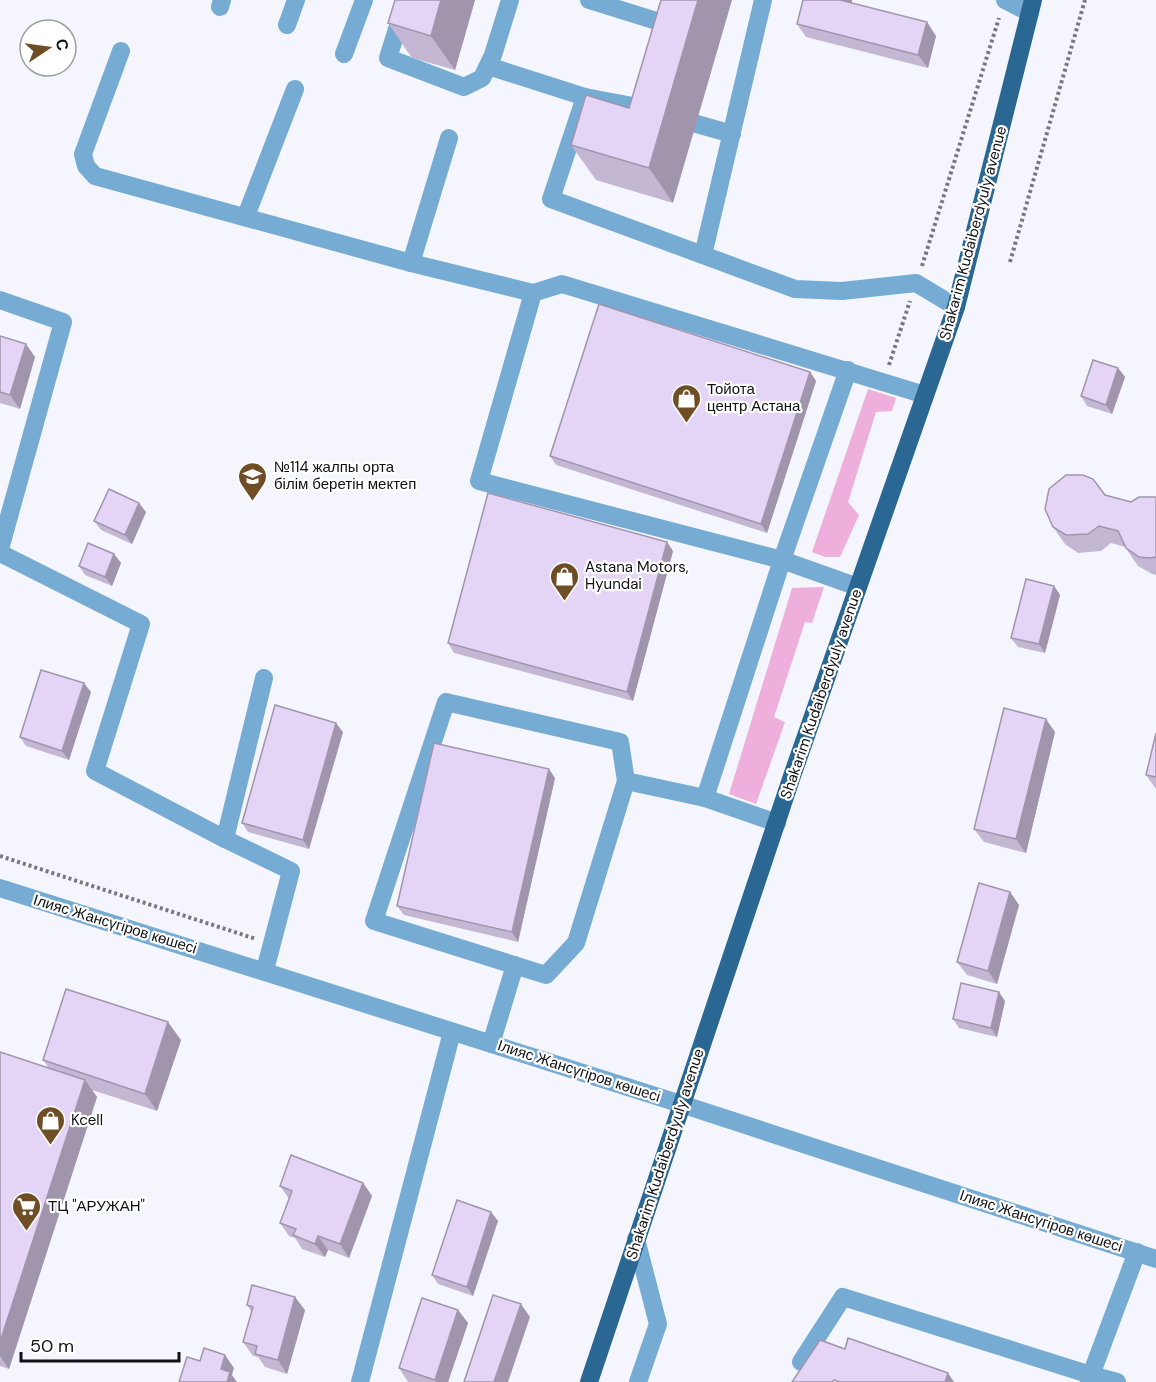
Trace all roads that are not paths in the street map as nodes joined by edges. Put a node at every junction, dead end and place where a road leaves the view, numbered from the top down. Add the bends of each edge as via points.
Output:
1 (296, 0) edge
2 (364, 0) edge
3 (406, 0) edge
4 (510, 0) edge
5 (590, 0) edge
6 (763, 0) edge
7 (1003, 6) edge
8 (1031, 7) edge
9 (287, 25) dead end
10 (121, 51) dead end
11 (344, 54) dead end
12 (654, 55) edge
13 (488, 66) junction
14 (648, 76) edge
15 (295, 89) dead end
16 (585, 97) junction
17 (638, 107) junction
18 (732, 134) junction
19 (449, 138) dead end
20 (246, 216) junction
21 (703, 255) junction
22 (411, 263) junction
23 (533, 293) junction
24 (0, 300) edge
25 (956, 307) junction
26 (848, 370) junction
27 (925, 395) junction
28 (0, 551) edge
29 (782, 560) junction
30 (858, 587) junction
31 (264, 678) dead end
32 (626, 781) junction
33 (705, 798) junction
34 (777, 823) junction
35 (225, 839) junction
36 (0, 888) edge
37 (515, 965) junction
38 (265, 970) junction
39 (452, 1032) junction
40 (491, 1044) junction
41 (681, 1104) junction
42 (636, 1239) junction
43 (1137, 1252) junction
44 (1156, 1259) edge
45 (801, 1362) dead end
46 (1090, 1378) edge
47 (360, 1382) edge
48 (590, 1382) edge
49 (638, 1382) edge
50 (1117, 1382) edge

1 - 9 street
2 - 11 street
3 - 13 street via 388,58 465,87 482,78
4 - 13 street
5 - 12 street via 663,23
6 - 18 street
7 - 8 street
8 - 25 main road, Shakarim Kudaiberdyuly avenue
10 - 20 street via 83,154 86,166 95,176
13 - 16 street
14 - 17 street
15 - 20 street
16 - 17 street
16 - 21 street via 552,199
17 - 18 street
18 - 21 street
19 - 22 street
20 - 22 street
21 - 25 street via 795,289 842,291 916,283
22 - 23 street
23 - 26 street via 562,284
23 - 29 street via 479,481
24 - 28 street via 63,322
25 - 27 main road, Shakarim Kudaiberdyuly avenue
26 - 27 street
26 - 29 street
27 - 30 main road, Shakarim Kudaiberdyuly avenue
28 - 35 street via 141,624 95,771
29 - 30 street
29 - 33 street
30 - 34 main road, Shakarim Kudaiberdyuly avenue
31 - 35 street
32 - 33 street
32 - 37 street via 576,943 546,975
32 - 37 street via 620,742 446,702 374,921
33 - 34 street
34 - 41 main road, Shakarim Kudaiberdyuly avenue
35 - 38 street via 291,871
36 - 38 street, Ілияс Жансүгіров көшесі
37 - 40 street
38 - 39 street, Ілияс Жансүгіров көшесі
39 - 40 street, Ілияс Жансүгіров көшесі
39 - 47 street
40 - 41 street, Ілияс Жансүгіров көшесі
41 - 42 main road, Shakarim Kudaiberdyuly avenue
41 - 43 street, Ілияс Жансүгіров көшесі
42 - 48 main road, Shakarim Kudaiberdyuly avenue
42 - 49 street via 658,1324
43 - 44 street, Ілияс Жансүгіров көшесі
43 - 46 street
45 - 46 street via 843,1297
46 - 50 street

